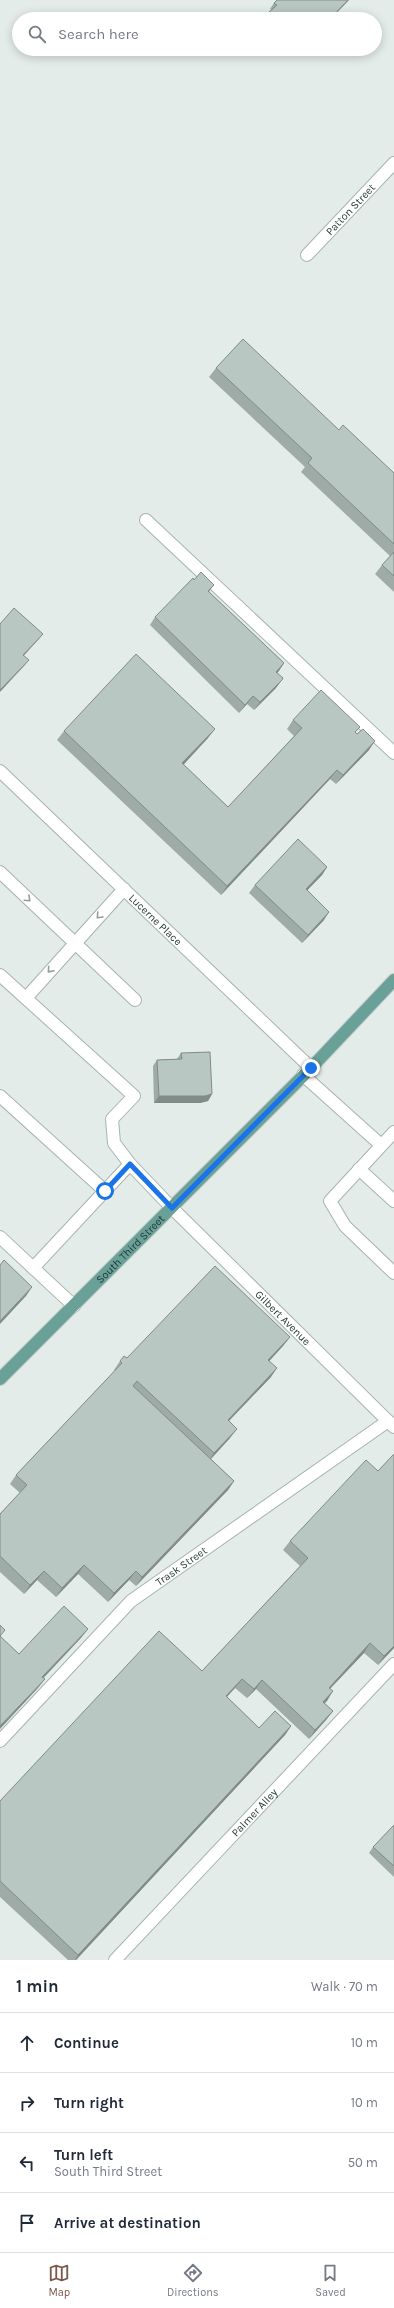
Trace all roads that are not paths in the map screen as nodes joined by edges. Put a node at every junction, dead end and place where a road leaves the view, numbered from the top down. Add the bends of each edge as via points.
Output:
1 (394, 163) edge
2 (307, 255) dead end
3 (146, 520) dead end
4 (394, 753) edge
5 (0, 771) edge
6 (0, 872) edge
7 (124, 889) junction
8 (74, 942) junction
9 (0, 975) edge
10 (394, 980) edge
11 (26, 998) junction
12 (135, 1000) dead end
13 (307, 1072) junction
14 (0, 1096) edge
15 (394, 1132) edge
16 (381, 1145) junction
17 (130, 1164) junction
18 (359, 1169) junction
19 (105, 1191) junction
20 (394, 1201) edge
21 (172, 1208) junction
22 (0, 1237) edge
23 (33, 1268) junction
24 (394, 1272) edge
25 (74, 1306) junction
26 (0, 1379) edge
27 (391, 1424) edge
28 (394, 1664) edge
29 (0, 1741) edge
30 (115, 1960) edge

1 - 2 street, Patton Street
3 - 4 street
5 - 7 street, Lucerne Place
6 -> 8 street
7 -> 8 street
7 - 13 street, Lucerne Place
8 -> 11 street
8 - 12 street
9 - 11 street
10 - 13 main road, South Third Street
11 - 17 street, Gilbert Avenue via 134,1096 112,1119 114,1143
13 - 16 street, Lucerne Place
13 - 21 main road, South Third Street
14 - 19 street
15 - 16 street
16 - 18 street
17 - 19 street
17 - 21 street, Gilbert Avenue
18 - 20 street
18 - 24 street via 330,1201 345,1226
19 - 23 street
21 - 25 main road, South Third Street
21 - 27 street, Gilbert Avenue
22 - 23 street
23 - 25 street
25 - 26 main road, South Third Street
27 - 29 street, Trask Street via 131,1601
28 - 30 street, Palmer Alley

